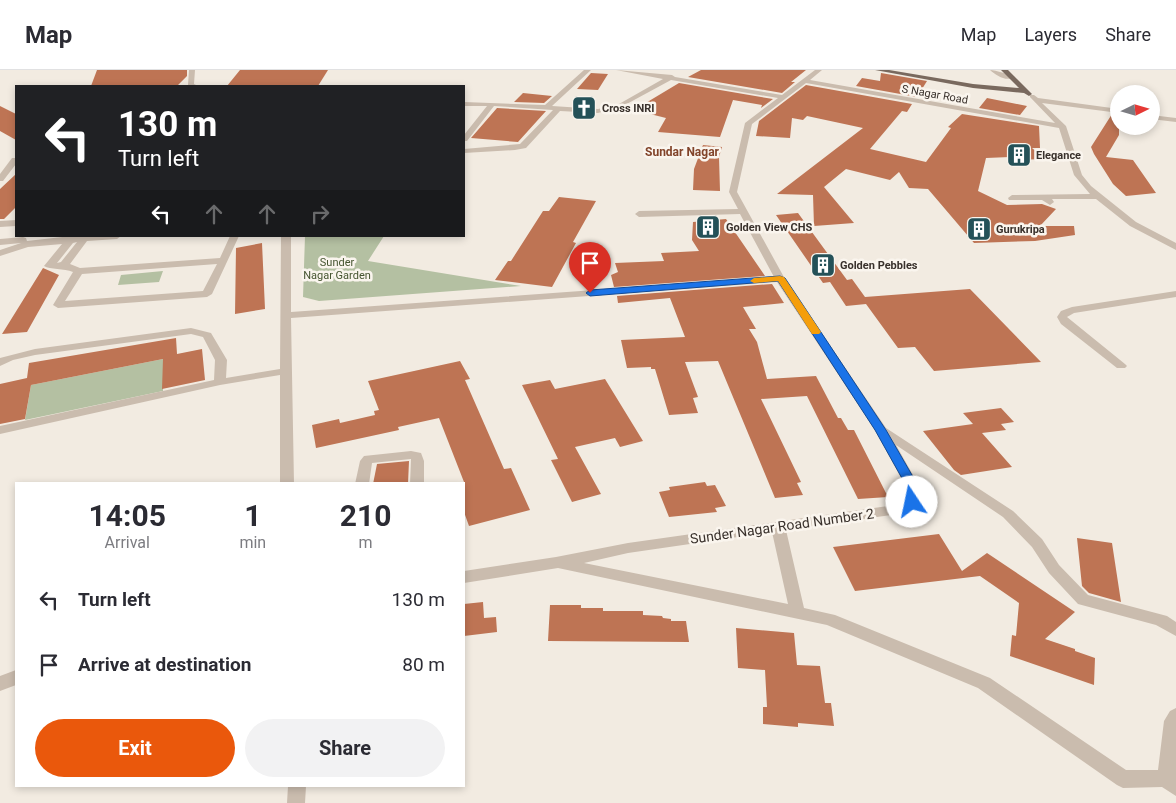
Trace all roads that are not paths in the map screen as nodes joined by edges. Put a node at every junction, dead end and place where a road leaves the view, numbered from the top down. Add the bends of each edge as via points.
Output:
1 (192, 70) edge
2 (576, 70) edge
3 (619, 70) edge
4 (819, 70) edge
5 (878, 70) edge
6 (993, 70) edge
7 (1004, 70) edge
8 (588, 71) edge
9 (672, 77) junction
10 (1015, 79) junction
11 (805, 81) junction
12 (192, 85) edge
13 (977, 86) junction
14 (783, 96) junction
15 (1032, 96) junction
16 (465, 104) edge
17 (492, 104) junction
18 (546, 107) junction
19 (558, 108) junction
20 (1110, 109) edge
21 (1160, 118) edge
22 (1176, 122) edge
23 (1062, 126) junction
24 (465, 138) edge
25 (465, 151) edge
26 (15, 160) edge
27 (15, 161) edge
28 (0, 162) edge
29 (0, 179) edge
30 (1099, 196) junction
31 (1044, 197) junction
32 (1012, 198) dead end
33 (1052, 204) dead end
34 (743, 211) junction
35 (639, 214) dead end
36 (15, 223) edge
37 (0, 224) edge
38 (101, 237) edge
39 (234, 237) edge
40 (286, 237) edge
41 (14, 238) edge
42 (85, 238) junction
43 (71, 239) junction
44 (30, 240) edge
45 (0, 242) edge
46 (1176, 247) edge
47 (0, 253) edge
48 (222, 261) junction
49 (64, 266) junction
50 (79, 271) junction
51 (780, 278) junction
52 (1176, 294) edge
53 (286, 315) junction
54 (0, 363) edge
55 (1121, 366) dead end
56 (286, 371) junction
57 (220, 382) junction
58 (0, 430) edge
59 (881, 430) junction
60 (287, 482) edge
61 (362, 482) edge
62 (416, 482) edge
63 (778, 526) junction
64 (556, 563) junction
65 (465, 577) edge
66 (798, 612) junction
67 (1176, 630) edge
68 (15, 677) edge
69 (0, 684) edge
70 (1176, 716) edge
71 (1171, 782) edge
72 (296, 787) edge
73 (296, 803) edge

1 - 12 street
2 - 8 street
3 - 9 street
4 - 11 street, Sunder Nagar Road Number 2
5 - 13 main road
6 - 10 street
7 - 10 main road
8 - 18 street
9 - 14 street
9 - 19 street via 616,107 598,111
10 - 13 main road
10 - 15 main road
11 - 14 street, Sunder Nagar Road Number 2
11 - 23 street, S Nagar Road
13 - 15 main road
14 - 34 street, Sunder Nagar Road Number 2 via 749,123 733,192
15 - 20 street
15 - 23 street
16 - 17 street
17 - 18 street
17 - 24 street
18 - 19 street
19 - 25 street via 523,146
21 - 22 street
23 - 30 street via 1078,175
26 - 28 street
27 - 29 street
30 - 31 street
30 - 46 street via 1133,224
31 - 32 street
31 - 33 street
34 - 35 street
34 - 51 street, Sunder Nagar Road Number 2
36 - 37 street
38 - 42 street
39 - 48 street
40 - 53 street
41 - 44 street
41 - 45 street
42 - 43 street
42 - 49 street
43 - 44 street
43 - 49 street via 49,266
44 - 47 street
48 - 50 street
48 - 50 street via 207,294 58,305
49 - 50 street
51 - 53 street
51 - 59 street, Sunder Nagar Road Number 2
52 - 55 street via 1065,312 1062,317 1065,322
53 - 56 street
54 - 57 street via 35,352 191,330 207,335 221,360
56 - 57 street
56 - 60 street
57 - 58 street
59 - 63 street, Sunder Nagar Road Number 2 via 914,489 912,502 898,509
59 - 67 street via 1008,514 1037,543 1054,569 1083,600 1161,620
61 - 62 street via 369,459 411,455 418,461
63 - 64 street, Sunder Nagar Road Number 2 via 628,548
63 - 66 street
64 - 65 street, Sunder Nagar Road Number 2
64 - 66 street
66 - 71 street via 829,620 984,683 1123,779
68 - 69 street
70 - 71 street via 1173,721
72 - 73 street

